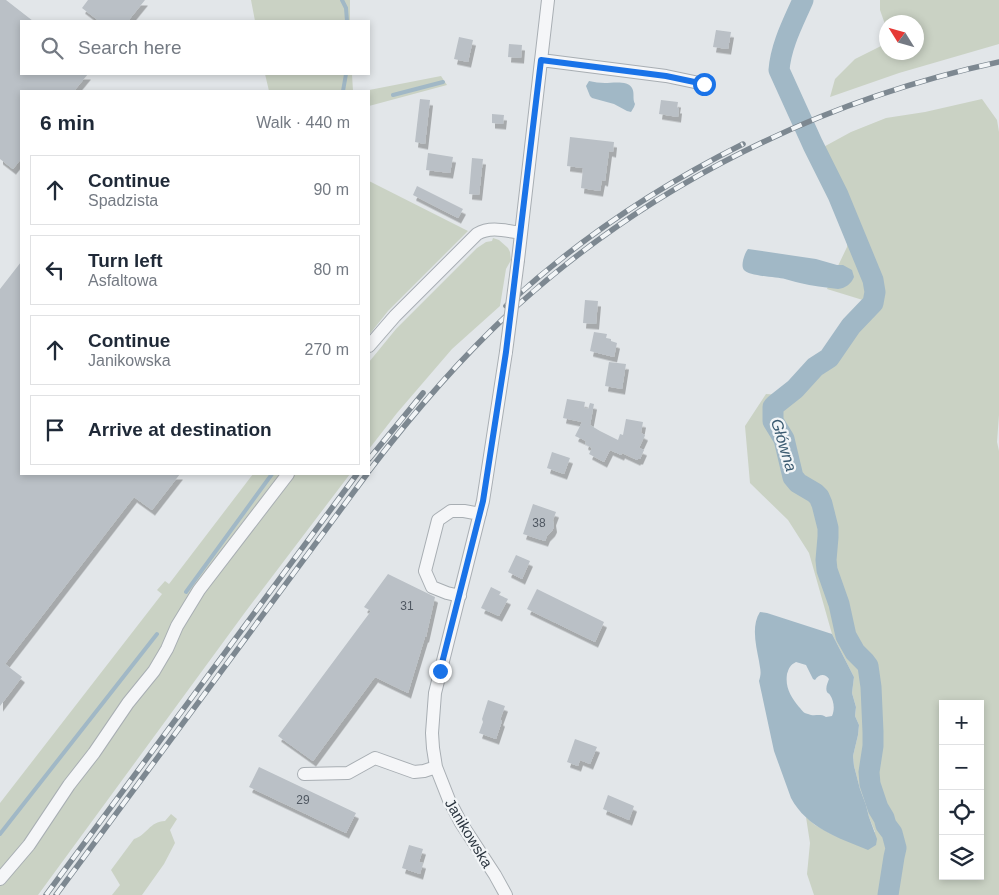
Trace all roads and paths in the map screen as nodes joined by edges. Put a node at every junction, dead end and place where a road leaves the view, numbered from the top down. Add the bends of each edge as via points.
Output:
1 (548, 0) edge
2 (541, 60) junction
3 (704, 84) dead end
4 (521, 233) junction
5 (370, 345) edge
6 (287, 475) edge
7 (480, 514) junction
8 (460, 596) junction
9 (436, 766) junction
10 (304, 774) dead end
11 (0, 879) edge
12 (506, 895) edge

1 - 2 street, Janikowska
2 - 3 street
2 - 4 street, Janikowska
4 - 5 street via 484,230 477,234
4 - 7 street, Janikowska, bridge
6 - 11 street via 199,590 154,671
7 - 8 street, Janikowska
7 - 8 street via 451,511 438,520 425,571 432,587
8 - 9 street, Janikowska via 435,693 432,733
9 - 10 street via 414,772 375,758 348,772
9 - 12 street, Janikowska via 448,800

